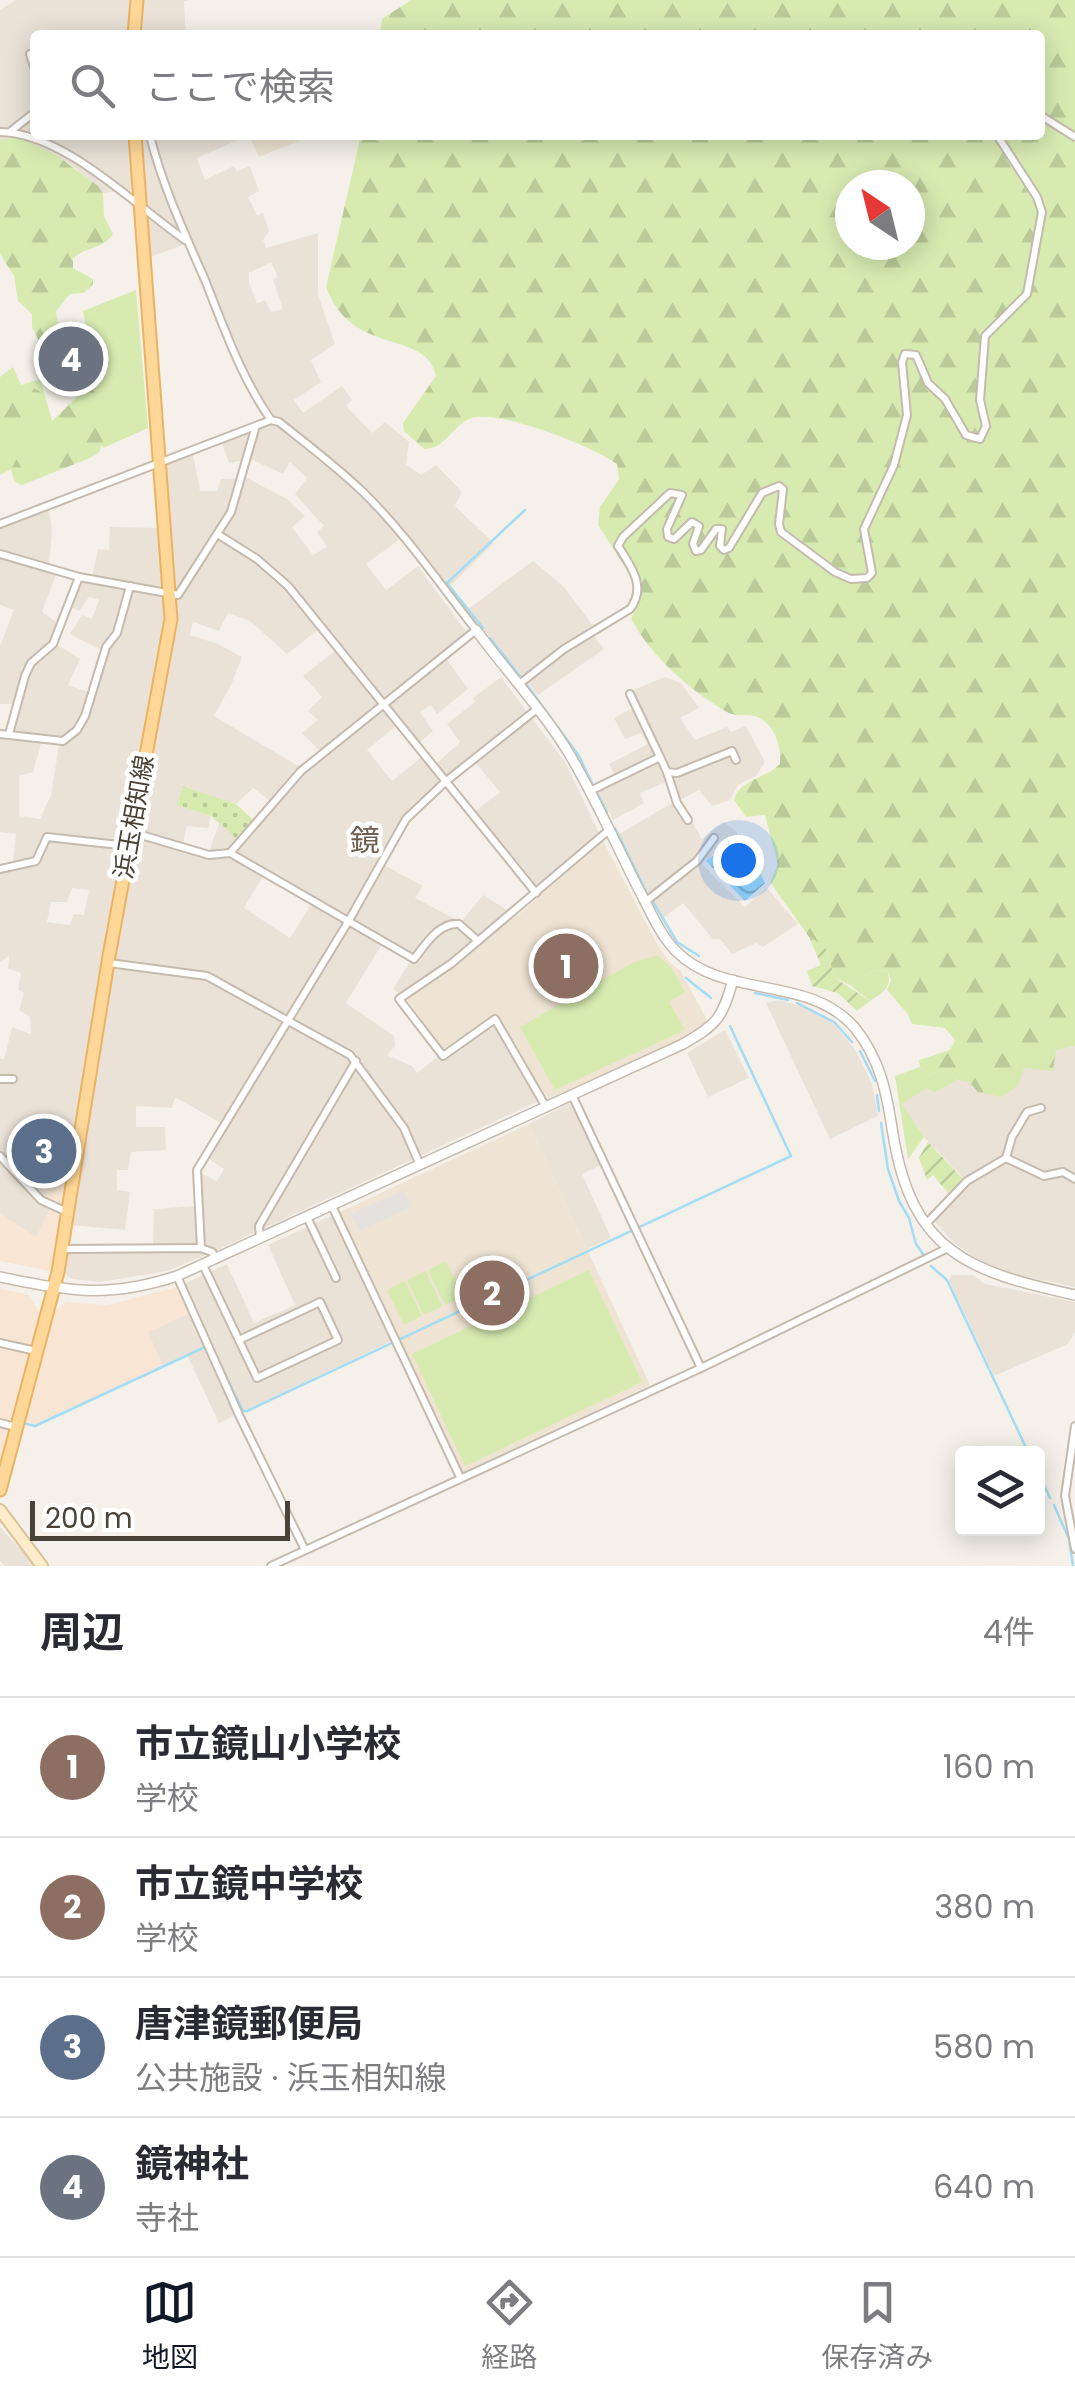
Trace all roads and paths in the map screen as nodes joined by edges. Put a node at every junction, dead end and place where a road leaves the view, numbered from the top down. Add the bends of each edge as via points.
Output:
1 (137, 0) edge
2 (134, 30) edge
3 (30, 116) edge
4 (1045, 117) edge
5 (0, 132) edge
6 (10, 132) junction
7 (30, 135) edge
8 (1075, 137) edge
9 (42, 140) edge
10 (135, 140) edge
11 (151, 140) edge
12 (1000, 140) edge
13 (138, 208) junction
14 (186, 241) junction
15 (271, 420) junction
16 (256, 428) junction
17 (161, 463) junction
18 (0, 524) edge
19 (219, 535) junction
20 (0, 554) edge
21 (79, 577) junction
22 (130, 586) junction
23 (172, 594) junction
24 (476, 630) junction
25 (518, 685) junction
26 (630, 694) dead end
27 (382, 704) junction
28 (536, 709) junction
29 (4, 734) edge
30 (660, 757) junction
31 (736, 760) dead end
32 (667, 772) junction
33 (445, 782) junction
34 (590, 791) junction
35 (688, 820) dead end
36 (609, 830) junction
37 (131, 832) junction
38 (714, 838) dead end
39 (128, 846) junction
40 (230, 853) junction
41 (0, 869) edge
42 (536, 893) junction
43 (645, 902) junction
44 (348, 922) junction
45 (478, 940) junction
46 (108, 963) junction
47 (733, 980) junction
48 (288, 1020) junction
49 (356, 1061) junction
50 (0, 1079) edge
51 (13, 1080) dead end
52 (572, 1095) junction
53 (546, 1107) junction
54 (1041, 1108) dead end
55 (0, 1156) edge
56 (1006, 1158) junction
57 (420, 1165) junction
58 (1075, 1179) edge
59 (332, 1206) junction
60 (68, 1213) junction
61 (307, 1217) junction
62 (926, 1224) junction
63 (260, 1238) junction
64 (201, 1248) junction
65 (948, 1248) junction
66 (62, 1249) junction
67 (216, 1259) junction
68 (203, 1265) junction
69 (177, 1276) junction
70 (0, 1277) edge
71 (336, 1278) dead end
72 (54, 1288) junction
73 (1075, 1295) edge
74 (239, 1340) junction
75 (0, 1343) edge
76 (37, 1351) junction
77 (700, 1368) junction
78 (0, 1423) edge
79 (1075, 1426) edge
80 (17, 1427) junction
81 (460, 1478) junction
82 (0, 1490) edge
83 (0, 1510) edge
84 (1075, 1549) edge
85 (305, 1550) junction
86 (42, 1566) edge
87 (271, 1566) edge

1 - 2 main road
3 - 6 street
4 - 8 street
5 - 6 street
6 - 7 street
9 - 13 street
10 - 13 main road, 浜玉相知線
11 - 14 street
12 - 25 street via 1042,212 1026,294 985,336 980,400 986,426 980,439 966,435 916,355 904,354 907,416 894,465 864,529 872,573 851,579 835,572 782,532 778,486 762,494 724,550 722,529 696,551 699,526 692,522 668,537 682,494 670,494 618,546 638,583 630,609
13 - 14 street
13 - 17 main road, 浜玉相知線
14 - 15 street
15 - 16 street
15 - 24 street via 364,494
16 - 17 street
16 - 19 street
17 - 18 street
17 - 23 main road, 浜玉相知線
19 - 23 street via 181,593
19 - 27 street via 288,586
20 - 21 street
21 - 22 street
21 - 29 street via 53,644 24,676
22 - 23 street
22 - 29 street via 78,730 63,741
23 - 37 main road, 浜玉相知線
24 - 25 street
24 - 27 street
25 - 28 street
26 - 30 street
27 - 33 street
27 - 40 street via 301,771
28 - 33 street
28 - 34 street
30 - 32 street
30 - 34 street
31 - 32 street via 732,752
32 - 35 street
33 - 42 street
33 - 44 street via 406,819
34 - 36 street
36 - 42 street
36 - 43 street
37 - 39 main road, 浜玉相知線
37 - 40 street via 209,855
38 - 43 street via 697,861
39 - 41 street via 47,837 36,861
39 - 46 main road, 浜玉相知線
40 - 44 street
42 - 45 street
43 - 47 street via 684,959
44 - 45 street via 414,959 448,924 460,924
44 - 48 street
45 - 53 street via 399,998 443,1056 494,1019
46 - 48 street via 207,976
46 - 60 main road, 浜玉相知線
47 - 52 street via 714,1026
47 - 62 street via 805,996 851,1024 879,1067 898,1165
48 - 49 street
48 - 64 street via 196,1170
49 - 57 street via 404,1128
49 - 63 street via 260,1226
50 - 51 street
52 - 53 street
52 - 77 street
53 - 57 street
54 - 56 street via 1027,1112
55 - 60 street via 41,1200
56 - 58 street via 1044,1176 1062,1172
56 - 62 street via 967,1180
57 - 59 street
59 - 61 street
59 - 81 street
60 - 66 main road, 浜玉相知線
61 - 63 street
61 - 71 street
62 - 65 street
63 - 67 street
64 - 66 street
64 - 67 street
65 - 73 street via 1008,1280
65 - 77 street
66 - 72 main road, 浜玉相知線
67 - 68 street
68 - 69 street
68 - 74 street
69 - 72 street via 106,1293
69 - 85 street
70 - 72 street
72 - 76 main road, 浜玉相知線
74 - 74 street via 258,1378 338,1340 320,1302
75 - 76 street
76 - 80 main road, 浜玉相知線
77 - 81 street
78 - 80 street
79 - 84 street via 1065,1496
80 - 82 main road, 浜玉相知線
81 - 85 street
83 - 86 main road
85 - 87 street

